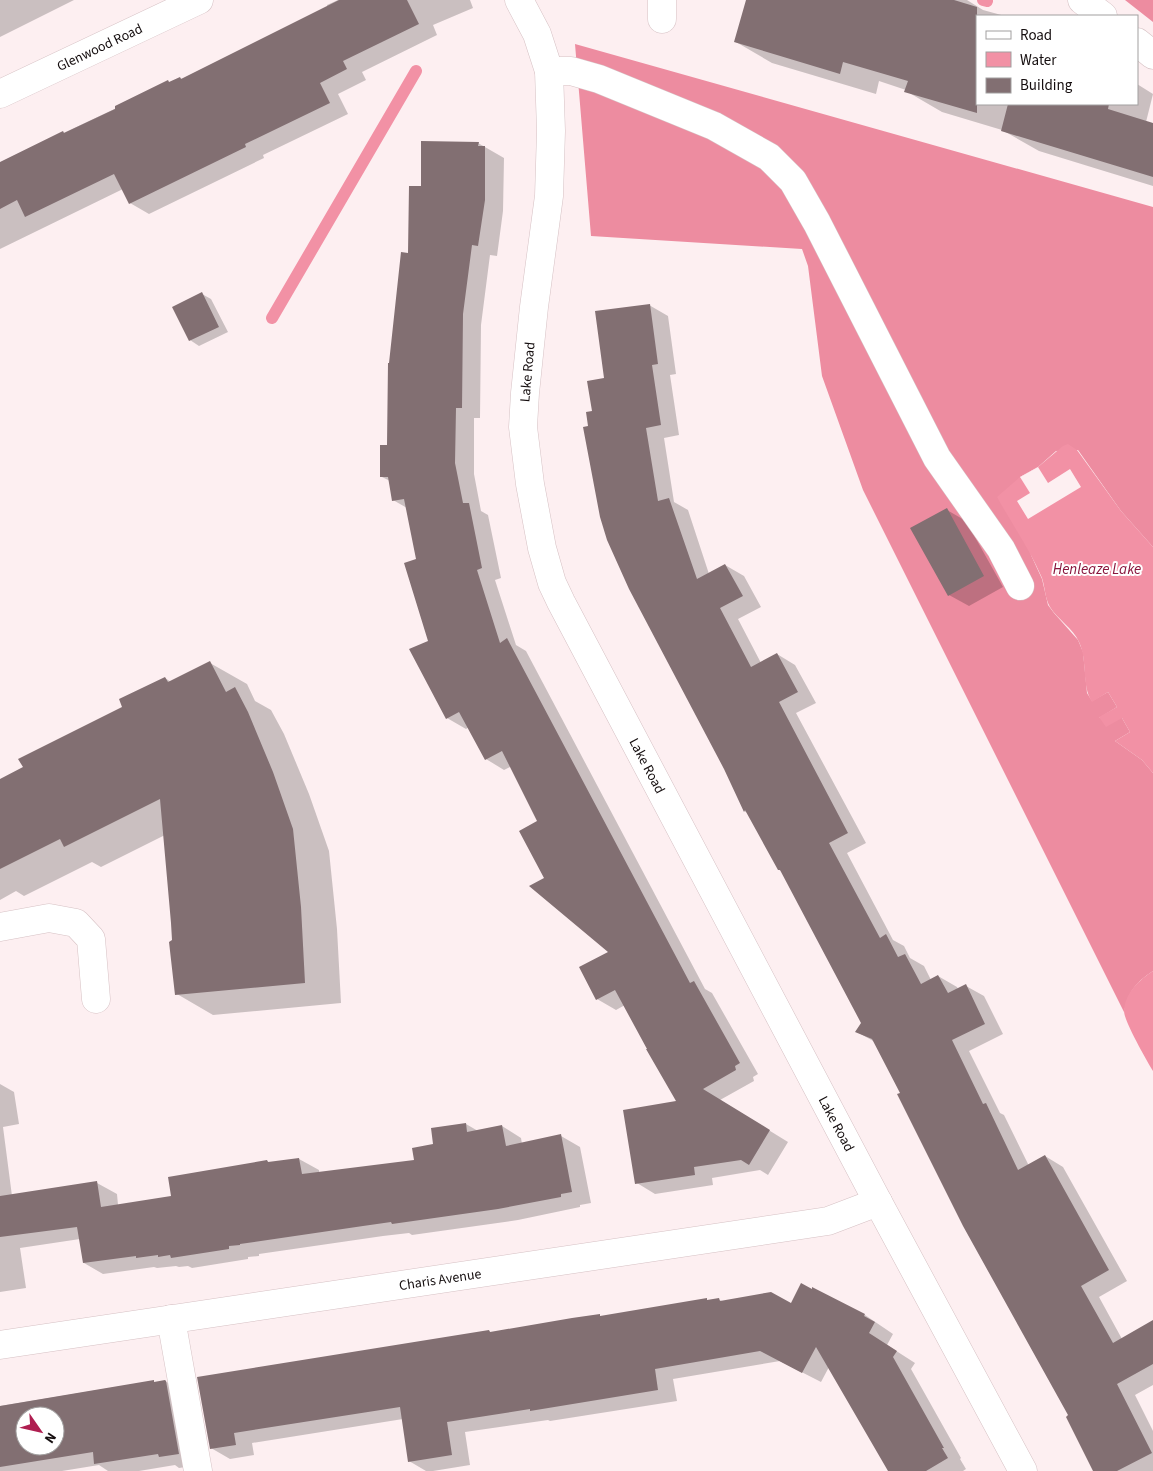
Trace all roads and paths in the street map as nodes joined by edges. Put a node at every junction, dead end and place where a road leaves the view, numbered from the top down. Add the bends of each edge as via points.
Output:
1 (199, 0) edge
2 (519, 0) edge
3 (1082, 0) edge
4 (1102, 15) edge
5 (1138, 43) edge
6 (1153, 55) edge
7 (549, 71) junction
8 (0, 94) edge
9 (1020, 586) dead end
10 (0, 927) edge
11 (96, 999) dead end
12 (878, 1202) junction
13 (171, 1319) junction
14 (0, 1345) edge
15 (198, 1471) edge
16 (1023, 1471) edge

1 - 8 street, Glenwood Road
2 - 7 street, Lake Road via 537,34
3 - 4 street
5 - 6 street
7 - 9 street via 572,71 599,79 714,126 769,157 793,181 937,458 1002,549
7 - 12 street, Lake Road via 549,196 524,392 523,427 530,484 547,567 561,602
10 - 11 street via 49,918 76,923 91,939
12 - 13 street, Charis Avenue via 828,1221
12 - 16 street, Lake Road
13 - 14 street, Charis Avenue
13 - 15 street

